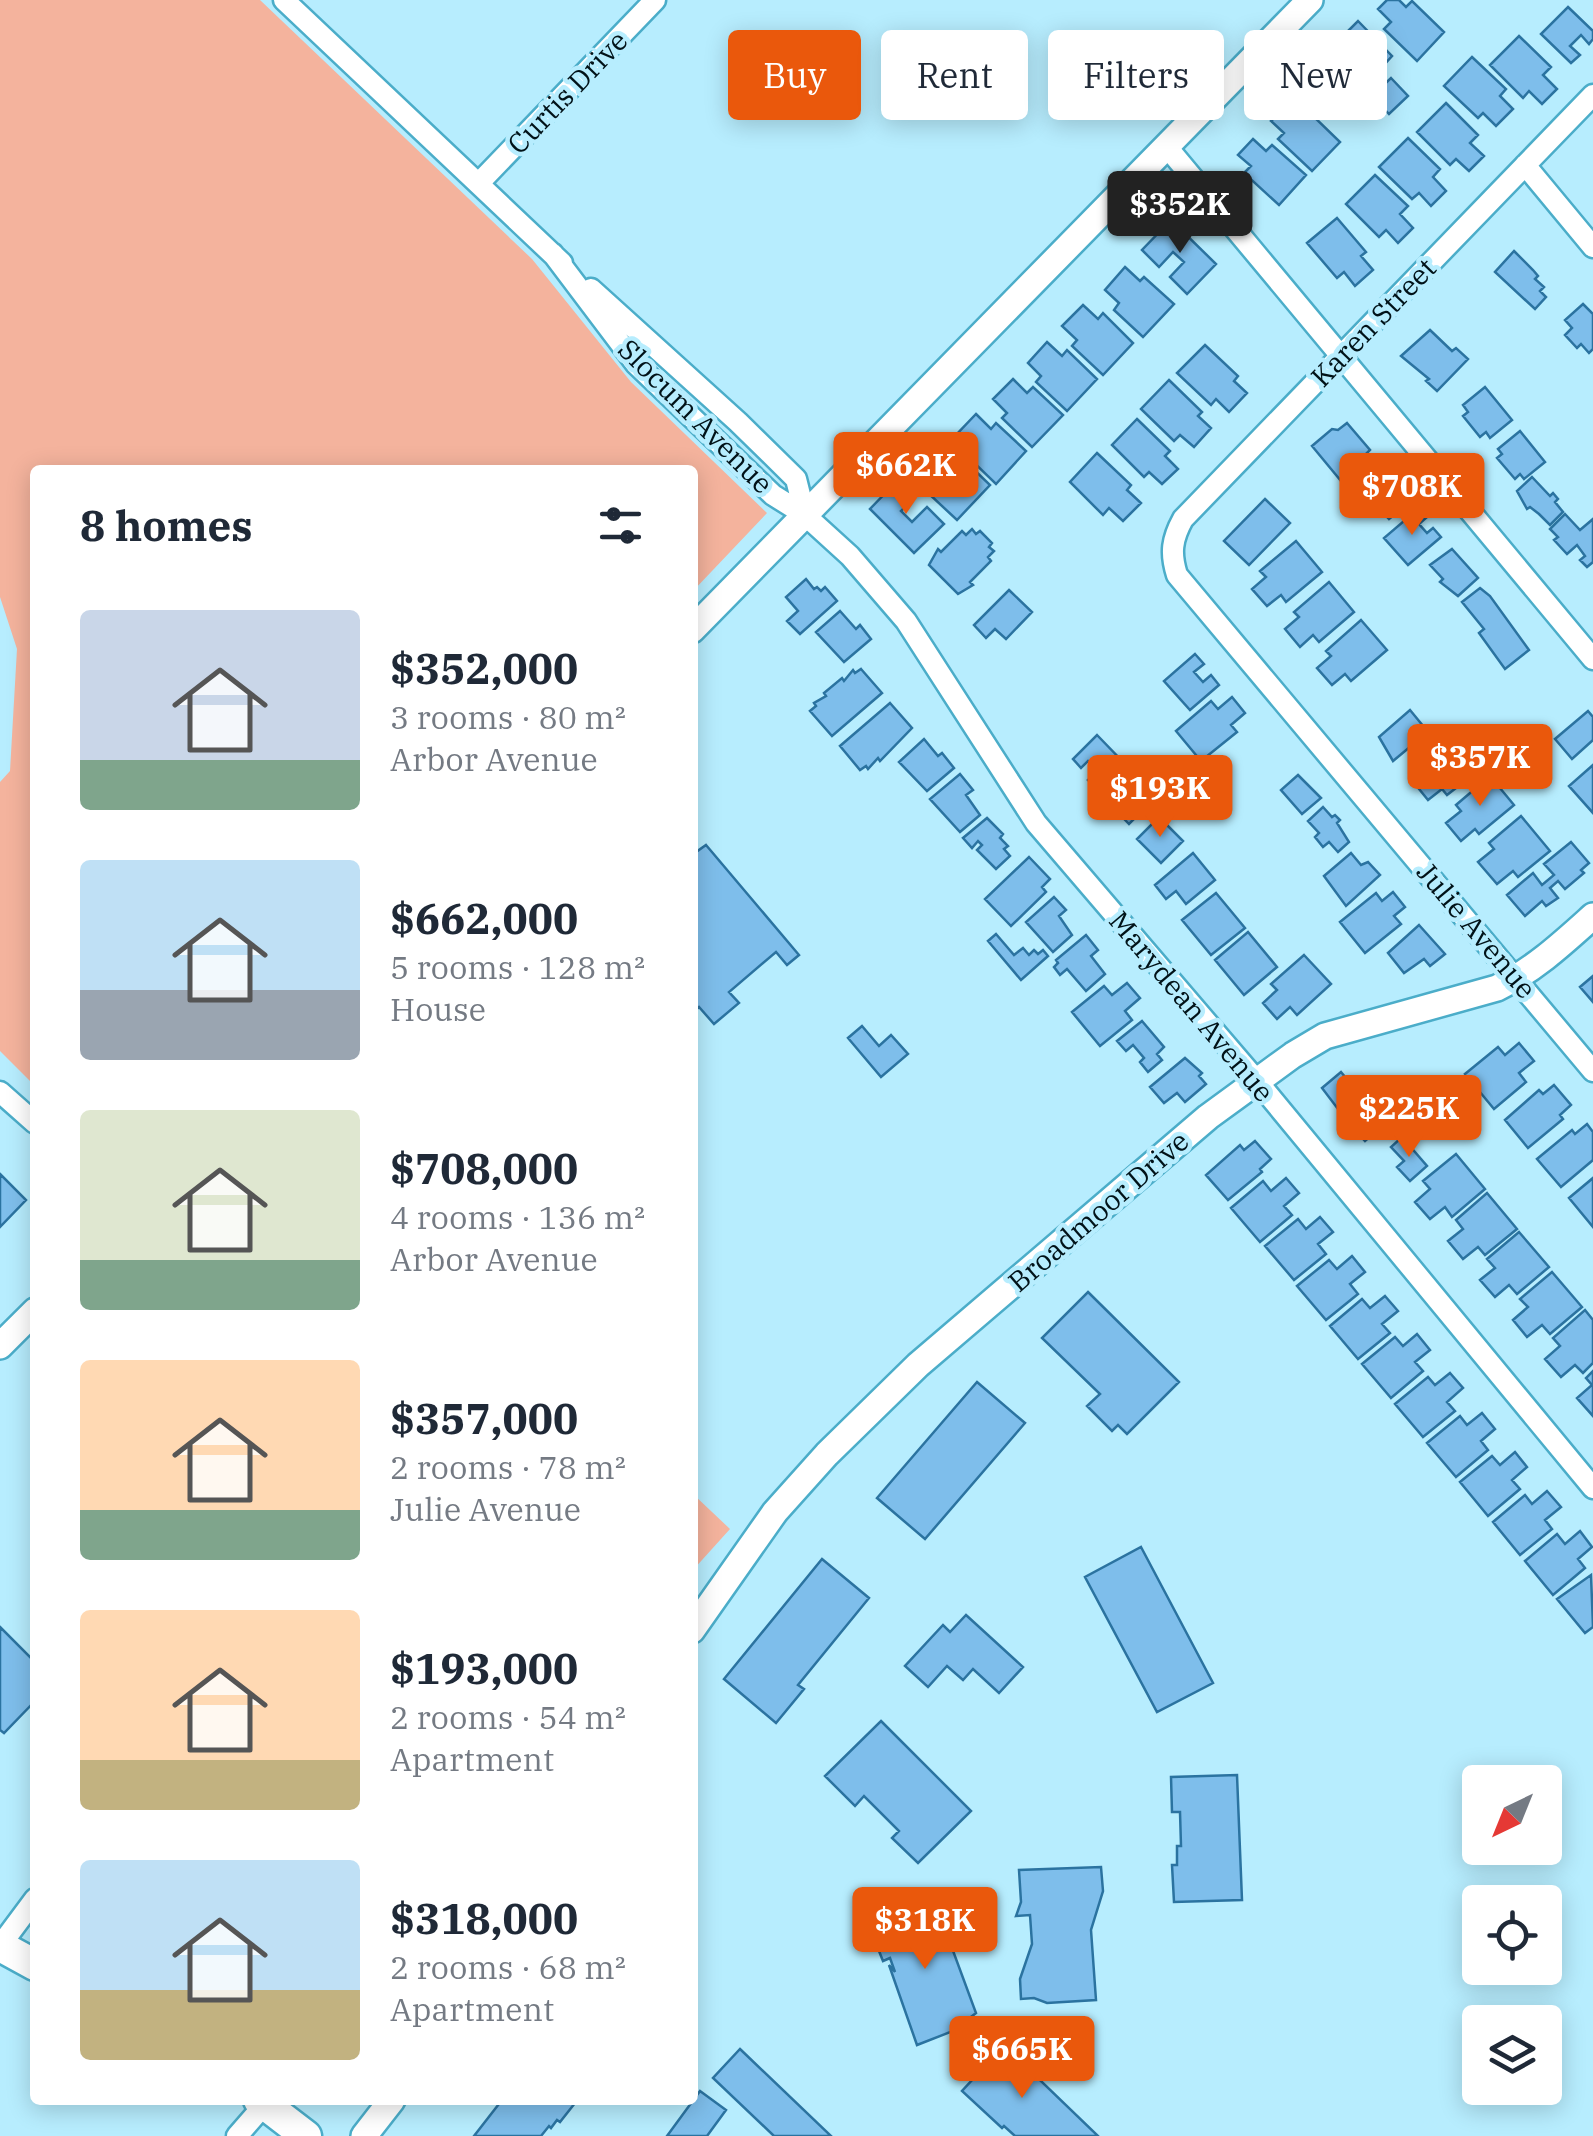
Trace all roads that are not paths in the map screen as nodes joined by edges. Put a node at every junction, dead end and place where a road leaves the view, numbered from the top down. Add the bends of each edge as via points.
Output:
1 (284, 0) edge
2 (655, 0) edge
3 (1310, 0) edge
4 (1593, 96) edge
5 (1167, 147) junction
6 (1525, 165) junction
7 (479, 183) junction
8 (1593, 247) edge
9 (1341, 355) junction
10 (805, 515) junction
11 (1172, 558) joint
12 (698, 624) edge
13 (1593, 659) edge
14 (1593, 916) edge
15 (1516, 978) junction
16 (1593, 1071) edge
17 (1257, 1082) junction
18 (0, 1092) edge
19 (30, 1119) edge
20 (30, 1315) edge
21 (0, 1346) edge
22 (1593, 1488) edge
23 (698, 1621) edge
24 (30, 1906) edge
25 (0, 1946) edge
26 (30, 1963) edge
27 (260, 2105) edge
28 (266, 2105) edge
29 (388, 2105) edge
30 (237, 2136) edge
31 (306, 2136) edge
32 (364, 2136) edge

1 - 7 street, Slocum Avenue
2 - 7 street, Curtis Drive
3 - 5 street
4 - 6 street, Karen Street
5 - 9 street
5 - 10 street
6 - 8 street
6 - 9 street, Karen Street
7 - 10 street, Slocum Avenue via 796,479
9 - 11 street, Karen Street via 1183,518
9 - 13 street
10 - 12 street
10 - 17 street, Marydean Avenue via 906,621 1036,824
11 - 15 street, Julie Avenue via 1178,575
14 - 15 street, Broadmoor Drive
15 - 16 street, Julie Avenue
15 - 17 street, Broadmoor Drive via 1325,1036
17 - 22 street, Marydean Avenue
17 - 23 street, Broadmoor Drive via 932,1353 840,1441 775,1512
18 - 19 street
20 - 21 street
24 - 25 street
25 - 26 main road
27 - 30 street
28 - 31 main road
29 - 32 street

